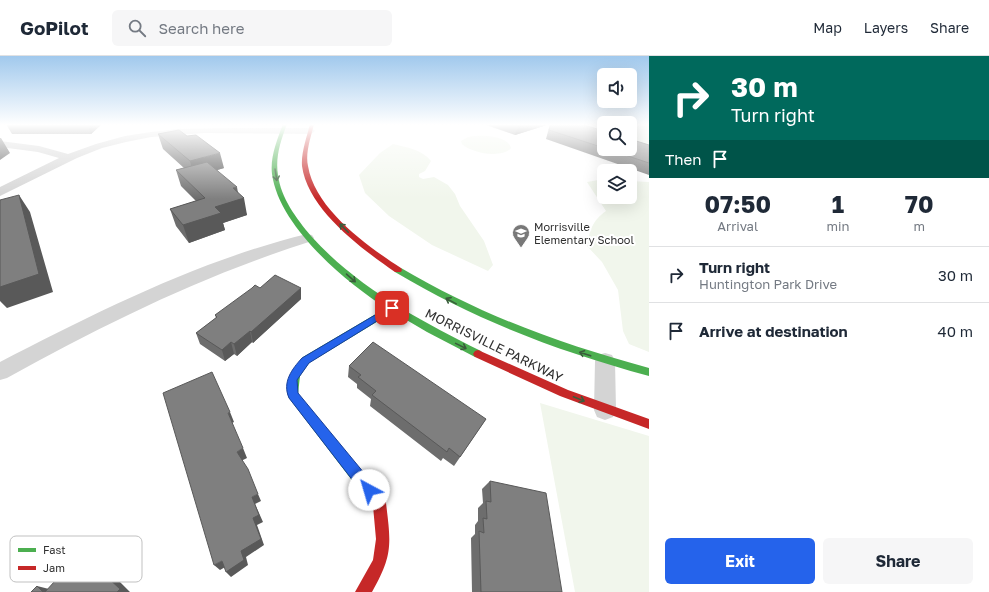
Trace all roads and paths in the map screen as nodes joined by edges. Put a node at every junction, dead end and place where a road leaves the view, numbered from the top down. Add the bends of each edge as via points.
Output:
1 (38, 149) edge
2 (91, 149) edge
3 (278, 149) edge
4 (306, 149) edge
5 (69, 158) junction
6 (0, 192) edge
7 (308, 238) junction
8 (392, 308) junction
9 (605, 361) junction
10 (0, 372) edge
11 (649, 372) edge
12 (605, 410) junction
13 (649, 424) edge
14 (363, 592) edge

1 - 5 street
2 - 5 street
3 -> 7 main road, MORRISVILLE PARKWAY via 274,161 278,190 287,209
9 -> 4 main road, MORRISVILLE PARKWAY via 522,333 461,306 397,270 354,237 321,201 310,184 306,171
5 - 6 street
7 -> 8 main road, MORRISVILLE PARKWAY via 357,283
7 - 10 street via 242,259 170,287 86,326
8 -> 12 main road, MORRISVILLE PARKWAY via 444,338 532,380
8 - 14 main road via 306,360 292,380 293,395 379,503 384,523 384,546 378,569
9 - 11 main road, MORRISVILLE PARKWAY
9 - 12 street
12 - 13 main road, MORRISVILLE PARKWAY

